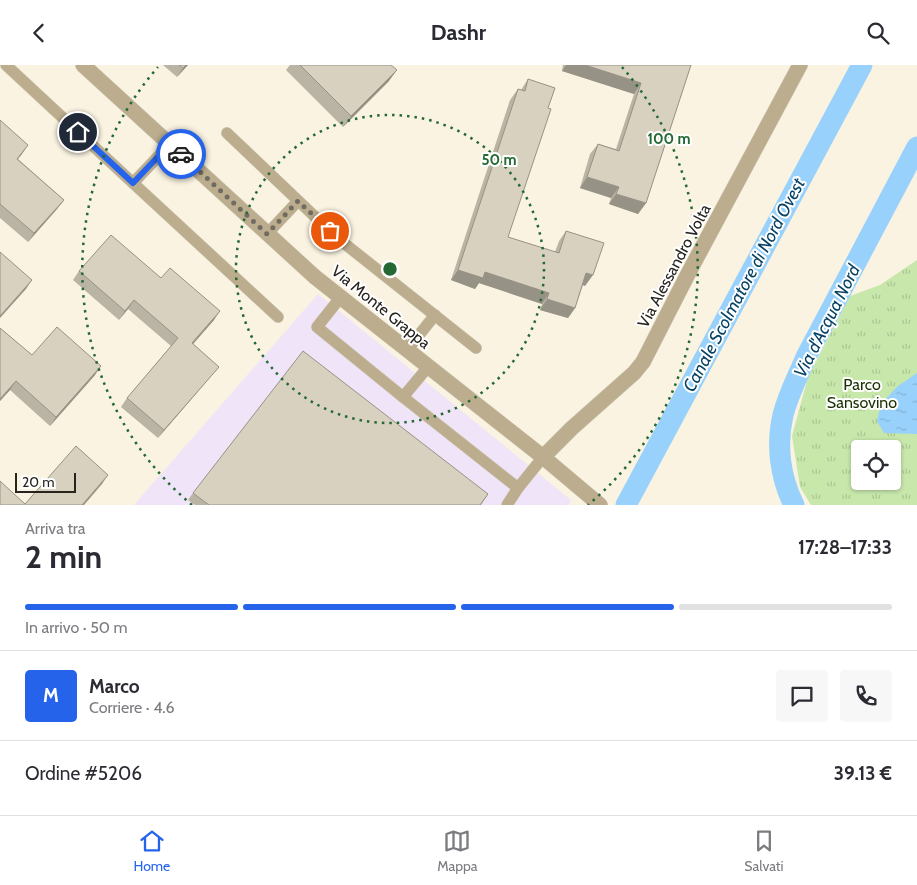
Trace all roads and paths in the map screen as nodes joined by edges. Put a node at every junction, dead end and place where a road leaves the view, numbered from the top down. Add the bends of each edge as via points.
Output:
1 (6, 65) edge
2 (83, 65) edge
3 (800, 65) edge
4 (227, 133) dead end
5 (170, 144) junction
6 (133, 183) junction
7 (298, 201) junction
8 (330, 231) dead end
9 (267, 234) junction
10 (345, 244) dead end
11 (340, 298) junction
12 (435, 315) junction
13 (278, 317) dead end
14 (476, 348) dead end
15 (407, 350) junction
16 (428, 367) junction
17 (403, 397) junction
18 (543, 457) junction
19 (518, 488) junction
20 (597, 503) edge
21 (507, 505) edge

1 - 6 lane
2 - 5 street, Via Monte Grappa
3 - 18 street, Via Alessandro Volta via 644,362
4 - 7 lane
5 - 6 lane
5 - 9 street, Via Monte Grappa
6 - 13 lane
7 - 8 lane
7 - 9 lane
9 - 11 street, Via Monte Grappa
10 - 12 lane
11 - 15 street, Via Monte Grappa
11 - 17 lane via 317,327
12 - 14 lane
12 - 15 lane
15 - 16 street, Via Monte Grappa
16 - 17 lane
16 - 18 street, Via Monte Grappa
17 - 19 lane
18 - 19 lane
18 - 20 street, Via Monte Grappa
19 - 21 lane

